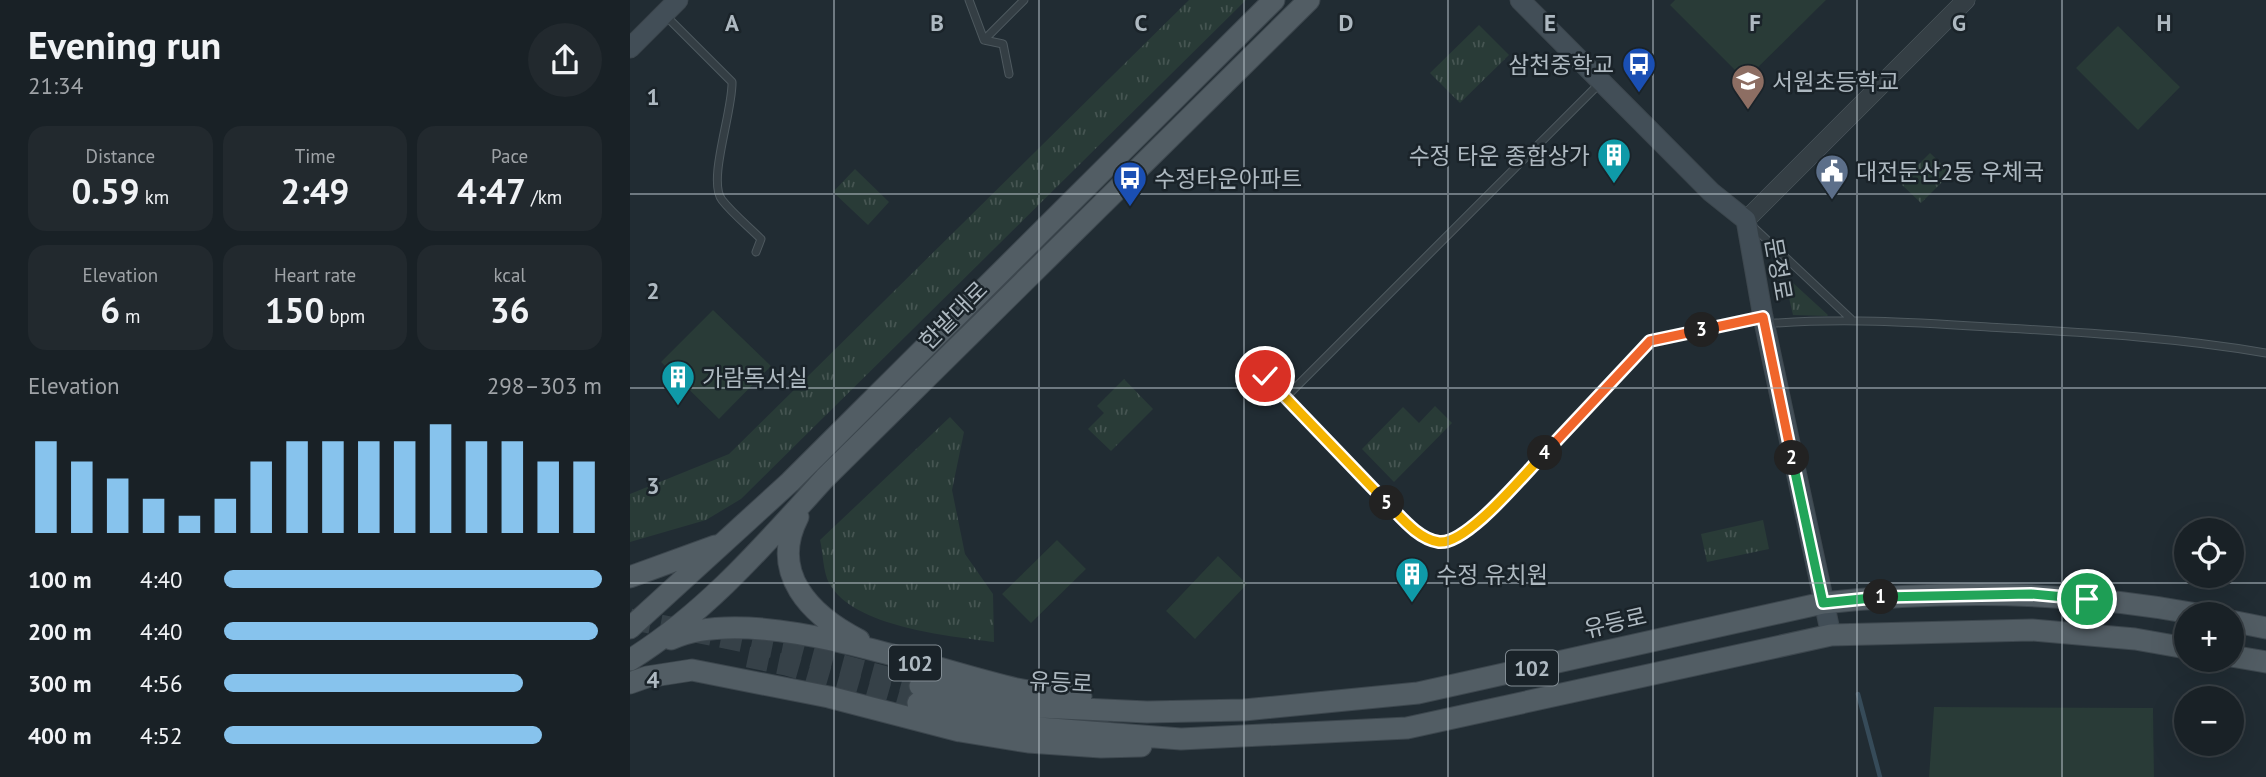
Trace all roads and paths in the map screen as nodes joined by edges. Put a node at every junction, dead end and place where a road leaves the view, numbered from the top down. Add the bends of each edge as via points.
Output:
1 (678, 0) edge
2 (969, 0) edge
3 (1024, 0) edge
4 (1274, 0) edge
5 (1309, 0) edge
6 (1520, 0) edge
7 (1966, 0) edge
8 (664, 14) junction
9 (984, 40) junction
10 (630, 48) edge
11 (1009, 75) dead end
12 (1601, 82) junction
13 (1746, 220) junction
14 (756, 252) dead end
15 (1851, 319) junction
16 (1764, 320) junction
17 (2266, 353) edge
18 (1265, 376) dead end
19 (1286, 397) junction
20 (825, 478) junction
21 (733, 537) junction
22 (630, 577) edge
23 (1823, 603) junction
24 (2174, 610) edge
25 (692, 616) junction
26 (2244, 624) edge
27 (631, 626) edge
28 (2266, 628) edge
29 (1831, 635) junction
30 (2174, 646) edge
31 (635, 654) edge
32 (2244, 658) edge
33 (898, 659) junction
34 (2266, 662) edge
35 (638, 680) edge
36 (1186, 713) junction
37 (1181, 739) junction

1 - 8 main road
2 - 9 lane
3 - 9 lane
4 - 21 main road, 한밭대로
5 - 20 main road, 한밭대로
6 - 12 main road, 문정로
7 - 13 street
8 - 10 main road
8 - 14 lane via 732,82 716,186 720,198 761,239
9 - 11 lane via 1003,44
12 - 13 main road, 문정로 via 1711,192
12 - 19 lane
13 - 15 lane
13 - 16 main road, 문정로
15 - 16 lane
15 - 17 lane via 2159,338
16 - 19 lane via 1650,341 1468,530 1447,541 1429,539 1412,527
16 - 23 main road, 문정로
18 - 19 lane
20 - 25 main road, 한밭대로 via 750,561
20 - 33 main road via 787,540 788,565 796,585 825,621
21 - 22 main road
21 - 27 main road, 한밭대로
23 - 24 main road, 유등로 / 102 via 1874,597 2031,594
23 - 29 main road, 문정로
23 - 36 main road, 유등로 / 102 via 1418,693
25 - 27 main road
25 - 31 main road, 한밭대로
26 - 28 main road
27 - 31 main road
29 - 30 main road, 유등로 / 102 via 2032,630
29 - 37 main road, 유등로 / 102 via 1408,728
31 - 33 main road, 102 via 682,634 716,628 814,636
32 - 34 main road
33 - 36 main road, 102 via 1020,690 1159,701
35 - 37 main road via 692,670 726,674 960,731 1028,742 1154,746
36 - 37 main road, 유등로 via 1018,706 919,694 1025,727

